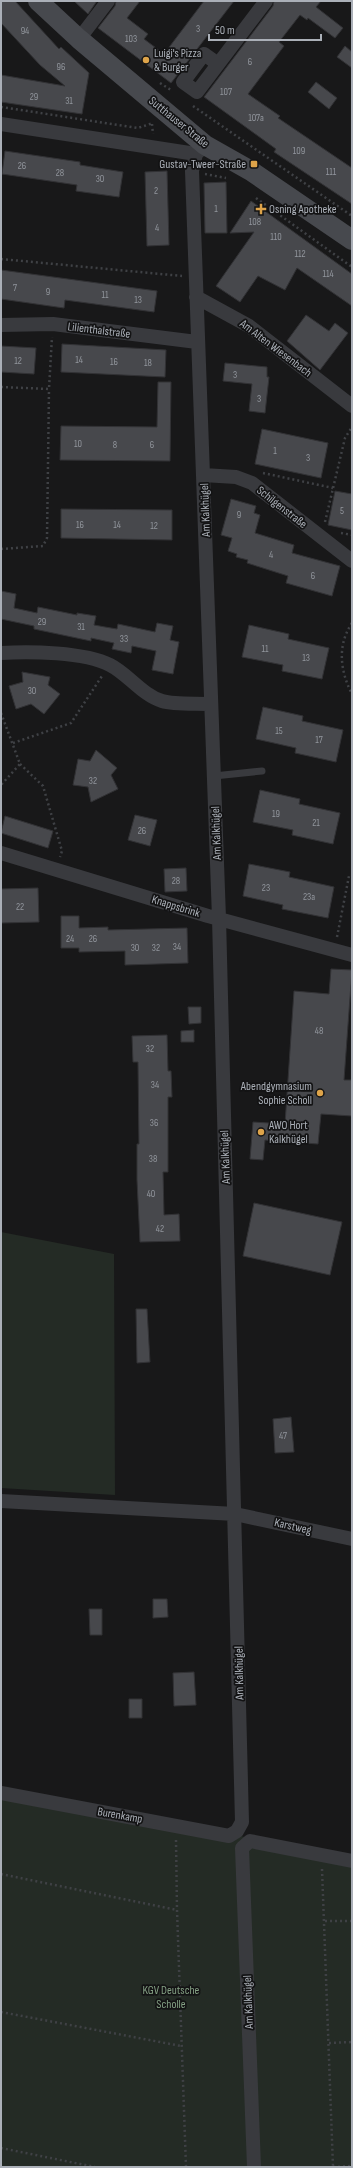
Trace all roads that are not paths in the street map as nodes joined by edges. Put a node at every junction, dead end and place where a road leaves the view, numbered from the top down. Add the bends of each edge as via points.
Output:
1 (38, 1) edge
2 (108, 1) edge
3 (266, 1) edge
4 (79, 39) junction
5 (218, 64) dead end
6 (1, 124) edge
7 (200, 150) junction
8 (352, 240) edge
9 (196, 297) junction
10 (1, 325) edge
11 (197, 342) junction
12 (352, 406) edge
13 (203, 475) junction
14 (352, 561) edge
15 (1, 653) edge
16 (211, 704) junction
17 (262, 771) dead end
18 (214, 776) junction
19 (1, 853) edge
20 (219, 918) junction
21 (352, 955) edge
22 (1, 1501) edge
23 (235, 1514) junction
24 (352, 1539) edge
25 (1, 1793) edge
26 (237, 1831) joint
27 (352, 1861) edge
28 (254, 2167) edge

1 - 4 street, Sutthauser Straße
2 - 4 street
3 - 5 street
4 - 7 street, Sutthauser Straße
6 - 7 street
7 - 8 street, Sutthauser Straße via 251,171
7 - 9 street, Am Kalkhügel via 192,171
9 - 11 street, Am Kalkhügel
9 - 12 street, Am Alten Wiesenbach via 249,326
10 - 11 street, Lilienthalstraße via 53,324
11 - 13 street, Am Kalkhügel
13 - 14 street, Schilgenstraße via 236,477 252,483
13 - 16 street, Am Kalkhügel
15 - 16 street via 80,656 109,664 162,701
16 - 18 street, Am Kalkhügel
17 - 18 lane
18 - 20 street, Am Kalkhügel
19 - 20 street, Knappsbrink
20 - 21 street, Knappsbrink
20 - 23 street, Am Kalkhügel
22 - 23 street
23 - 24 street, Karstweg
23 - 26 street, Am Kalkhügel via 242,1822
25 - 26 street, Burenkamp via 229,1836
27 - 28 street, Am Kalkhügel via 250,1841 242,1848

